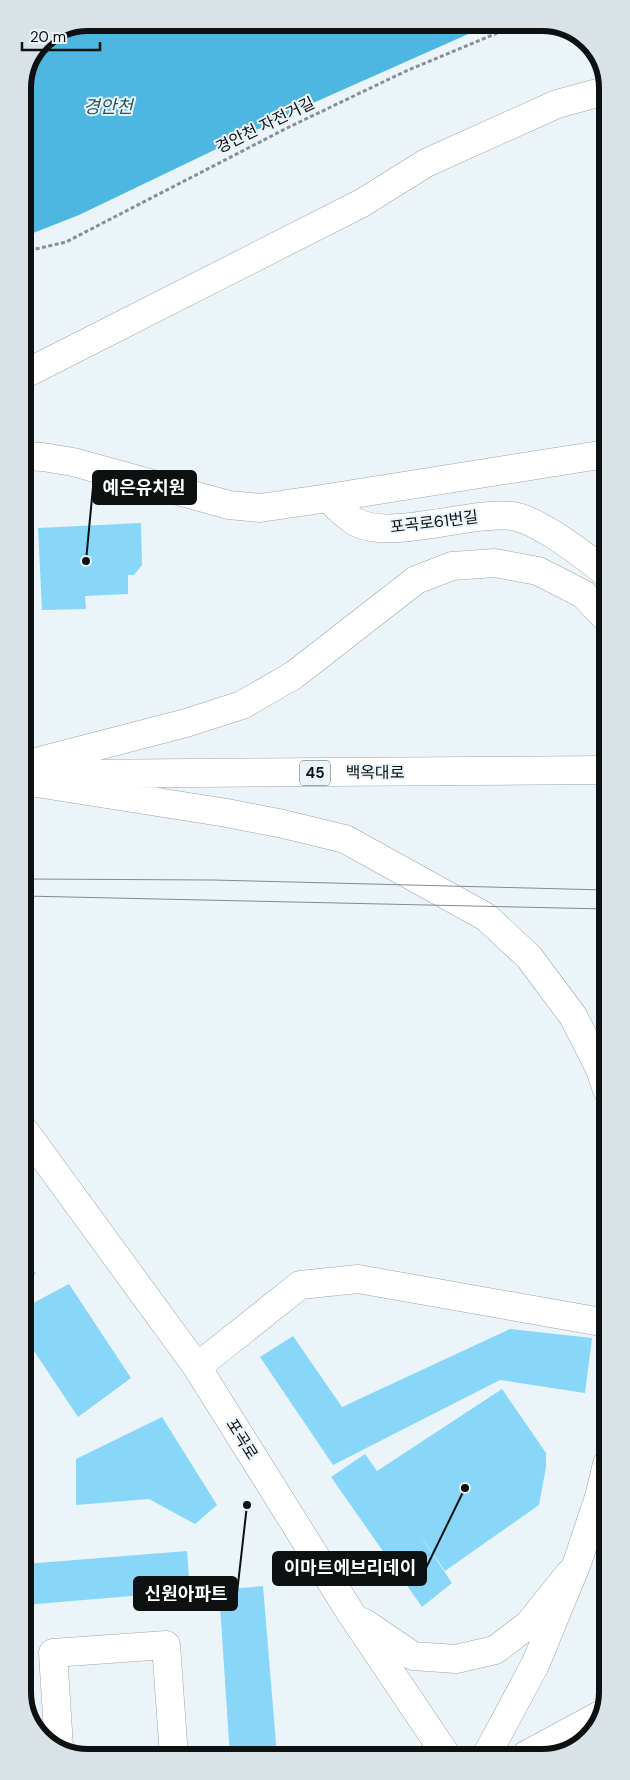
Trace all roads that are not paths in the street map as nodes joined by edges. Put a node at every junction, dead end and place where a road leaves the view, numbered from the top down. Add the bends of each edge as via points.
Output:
1 (599, 93) edge
2 (31, 371) edge
3 (599, 455) edge
4 (31, 456) edge
5 (328, 498) junction
6 (599, 567) edge
7 (599, 611) edge
8 (31, 764) edge
9 (599, 770) edge
10 (31, 775) edge
11 (31, 782) edge
12 (599, 1067) edge
13 (31, 1148) edge
14 (599, 1322) edge
15 (197, 1367) junction
16 (599, 1496) edge
17 (577, 1564) junction
18 (352, 1615) junction
19 (591, 1720) edge
20 (58, 1740) edge
21 (173, 1749) edge
22 (442, 1749) edge
23 (490, 1749) edge
24 (537, 1749) edge

1 - 2 street via 557,104 426,163 362,203
3 - 5 street
4 - 5 street via 73,462 229,506 260,508
5 - 6 street, 포곡로61번길 via 354,522 376,528 404,528 481,516 513,516 535,524
7 - 8 street via 583,594 538,571 495,563 452,566 416,580 294,675 242,705
9 - 10 street, 백옥대로 / 45
11 - 12 street via 226,813 345,839 486,918 528,957 573,1016
13 - 15 street, 포곡로
14 - 15 street via 358,1279 300,1285
15 - 18 street, 포곡로
16 - 17 street
17 - 18 street via 529,1624 495,1650 456,1659 413,1656
17 - 23 street via 535,1666
18 - 22 street, 포곡로
19 - 24 street
20 - 21 street via 53,1653 166,1645

